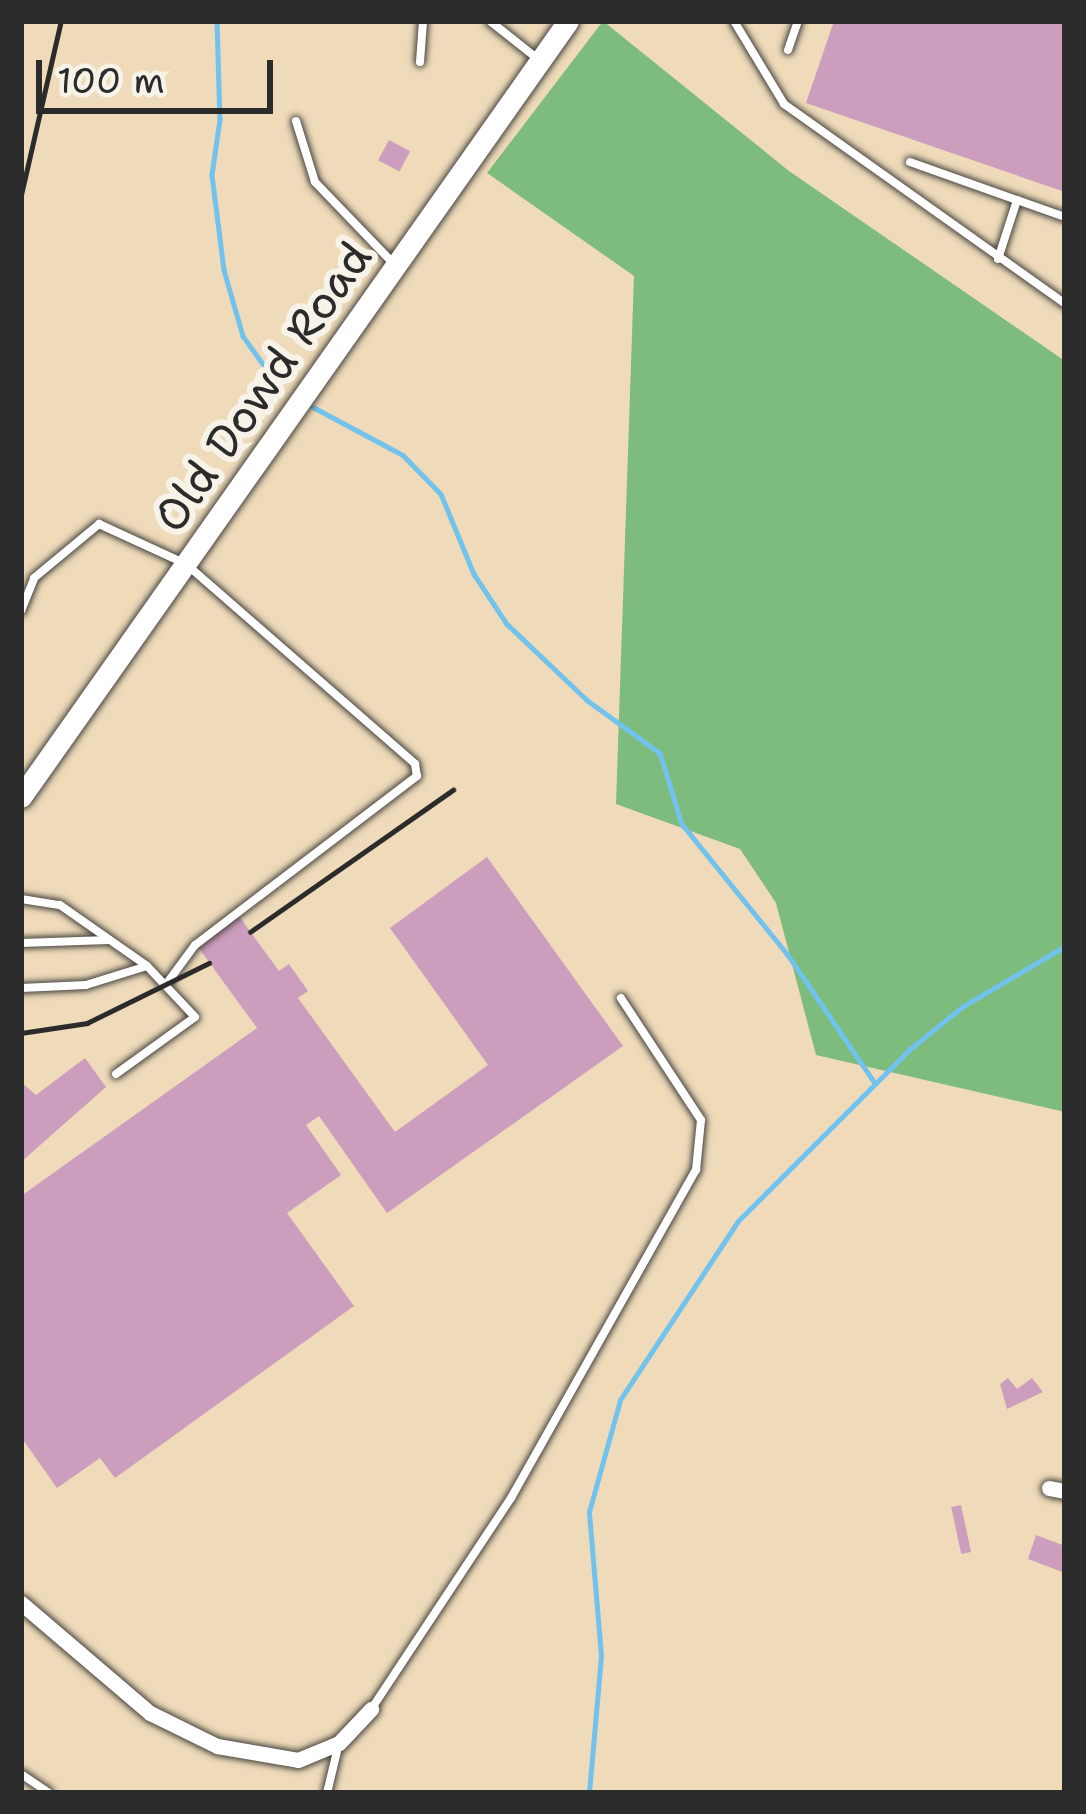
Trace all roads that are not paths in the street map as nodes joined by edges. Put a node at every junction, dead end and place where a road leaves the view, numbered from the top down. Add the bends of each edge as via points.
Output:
1 (423, 21) edge
2 (490, 21) edge
3 (568, 21) edge
4 (734, 21) edge
5 (798, 21) edge
6 (788, 50) dead end
7 (541, 61) junction
8 (420, 62) dead end
9 (296, 122) dead end
10 (910, 163) dead end
11 (1017, 200) junction
12 (1065, 217) edge
13 (998, 259) junction
14 (396, 266) junction
15 (1065, 304) edge
16 (185, 564) junction
17 (21, 611) edge
18 (21, 797) edge
19 (21, 899) edge
20 (110, 940) junction
21 (21, 943) edge
22 (146, 966) junction
23 (167, 983) junction
24 (21, 988) edge
25 (621, 998) dead end
26 (116, 1074) dead end
27 (21, 1603) edge
28 (371, 1709) joint
29 (339, 1743) junction
30 (21, 1774) edge
31 (49, 1793) edge
32 (327, 1793) edge

1 - 8 lane
2 - 7 lane
3 - 7 street, Old Dowd Road
4 - 13 lane via 784,104
5 - 6 lane
7 - 14 street, Old Dowd Road
9 - 14 lane via 315,182
10 - 11 lane
11 - 12 lane
11 - 13 lane
13 - 15 lane
14 - 16 street, Old Dowd Road
16 - 17 lane via 99,524 34,578
16 - 18 street, Old Dowd Road
16 - 23 lane via 377,726 416,764 417,776 237,910 195,945
19 - 20 lane via 52,901
20 - 21 lane
20 - 22 lane
22 - 23 lane
22 - 24 lane via 86,985
23 - 26 lane via 195,1017
25 - 28 lane via 701,1120 696,1170 511,1498
27 - 29 street via 150,1713 197,1739 277,1760
28 - 29 street
29 - 32 lane
30 - 31 lane

